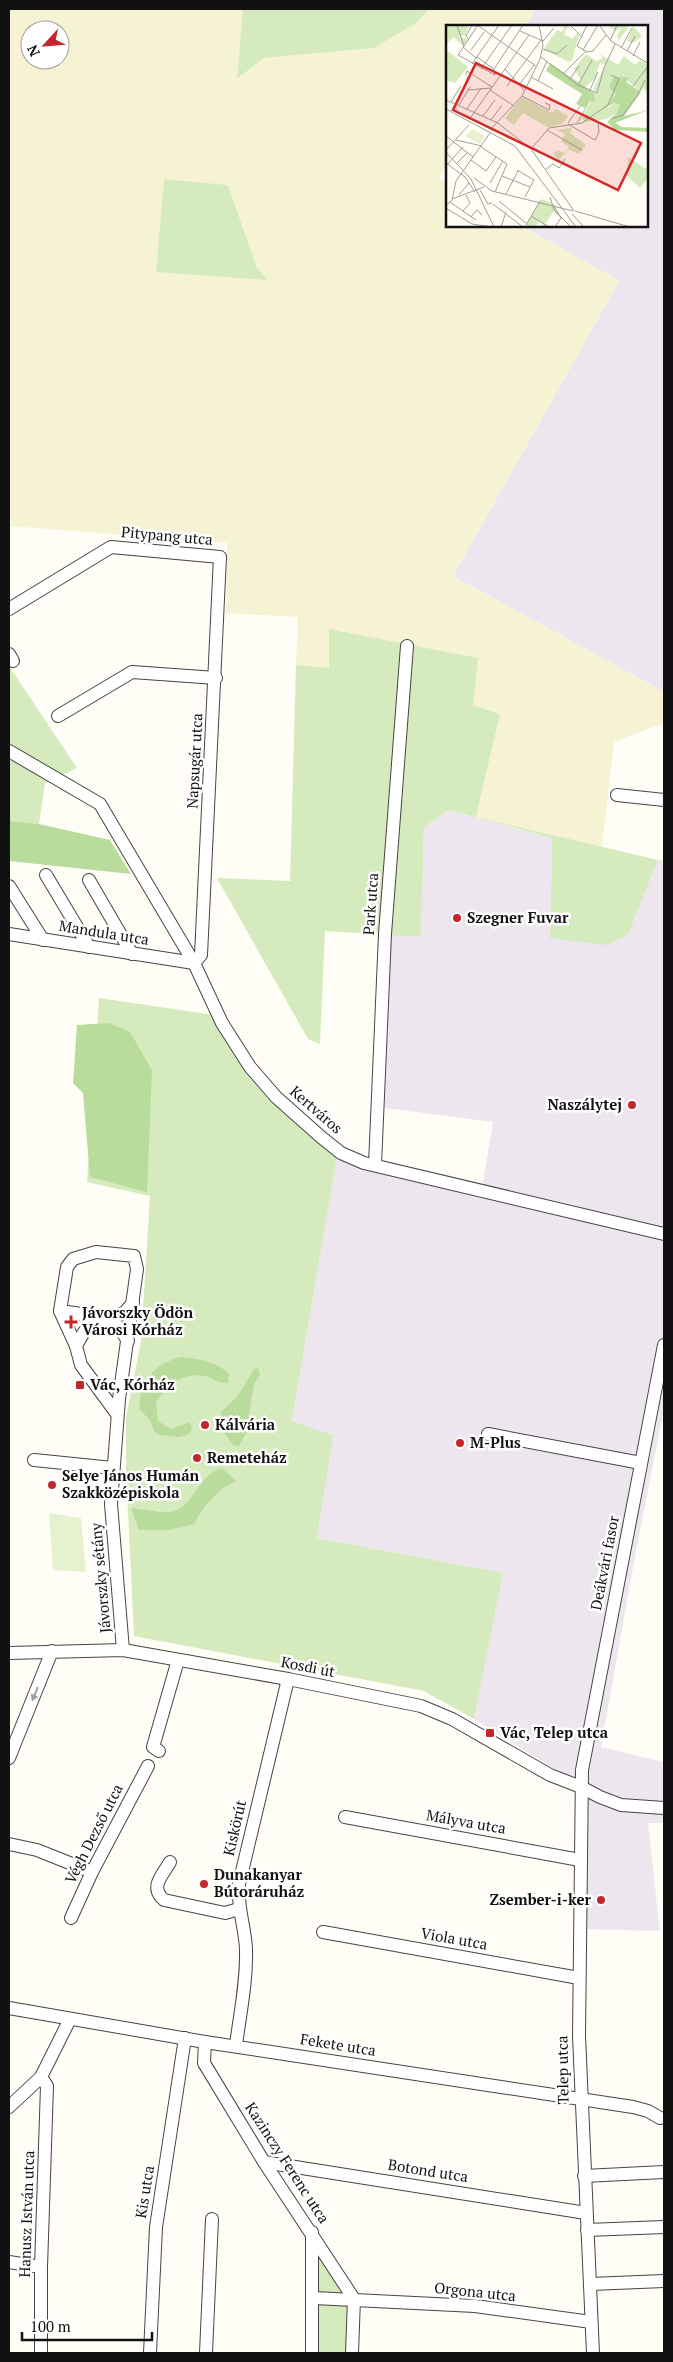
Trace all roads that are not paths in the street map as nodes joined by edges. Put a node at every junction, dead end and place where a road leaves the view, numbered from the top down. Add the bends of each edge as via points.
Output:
1 (220, 557) joint
2 (9, 609) edge
3 (407, 646) dead end
4 (216, 678) junction
5 (58, 716) dead end
6 (9, 751) edge
7 (617, 795) dead end
8 (664, 800) edge
9 (46, 875) dead end
10 (89, 880) dead end
11 (9, 886) edge
12 (9, 934) edge
13 (42, 940) junction
14 (89, 947) junction
15 (132, 954) junction
16 (194, 964) junction
17 (375, 1165) junction
18 (664, 1234) edge
19 (133, 1303) junction
20 (60, 1311) junction
21 (108, 1320) junction
22 (128, 1341) junction
23 (664, 1345) edge
24 (76, 1346) junction
25 (117, 1414) junction
26 (488, 1434) dead end
27 (34, 1460) dead end
28 (641, 1463) junction
29 (113, 1468) junction
30 (123, 1650) junction
31 (52, 1651) junction
32 (9, 1653) edge
33 (178, 1660) junction
34 (288, 1679) junction
35 (13, 1736) edge
36 (159, 1751) dead end
37 (9, 1758) edge
38 (148, 1766) dead end
39 (581, 1787) junction
40 (664, 1808) edge
41 (346, 1817) dead end
42 (9, 1844) edge
43 (580, 1860) junction
44 (170, 1862) dead end
45 (92, 1872) junction
46 (239, 1909) junction
47 (71, 1918) dead end
48 (323, 1932) dead end
49 (579, 1978) junction
50 (9, 2008) edge
51 (70, 2019) junction
52 (185, 2038) junction
53 (205, 2042) junction
54 (236, 2045) junction
55 (41, 2077) junction
56 (580, 2100) junction
57 (9, 2107) edge
58 (660, 2118) dead end
59 (264, 2162) junction
60 (664, 2172) edge
61 (584, 2176) junction
62 (586, 2212) junction
63 (212, 2219) dead end
64 (664, 2227) edge
65 (587, 2230) junction
66 (312, 2232) junction
67 (9, 2262) edge
68 (41, 2267) junction
69 (664, 2281) edge
70 (590, 2284) junction
71 (314, 2298) junction
72 (354, 2299) junction
73 (591, 2322) junction
74 (41, 2353) edge
75 (150, 2353) edge
76 (206, 2353) edge
77 (312, 2353) edge
78 (352, 2353) edge
79 (593, 2353) edge

1 - 2 street, Pitypang utca via 111,547
1 - 4 street, Napsugár utca
3 - 17 street, Park utca via 385,934
4 - 5 street via 132,672
4 - 16 street, Napsugár utca via 201,955
6 - 16 street, Kertváros via 100,804
7 - 8 street
9 - 14 street
10 - 15 street
11 - 13 street
12 - 13 street, Mandula utca
13 - 14 street, Mandula utca
14 - 15 street, Mandula utca
15 - 16 street, Mandula utca
16 - 17 street, Kertváros via 230,1037 276,1097 341,1153
17 - 18 street, Kertváros
19 - 20 street via 137,1269 134,1256 96,1252 73,1259 67,1267
19 - 21 street via 125,1312
19 - 22 street, Jávorszky sétány
20 - 21 street
20 - 24 street
21 - 22 street
21 - 24 street via 86,1326
22 - 25 street, Jávorszky sétány
23 - 28 street, Deákvári fasor
24 - 25 street via 81,1365
25 - 29 street, Jávorszky sétány
26 - 28 street
27 - 29 street
28 - 39 street, Deákvári fasor
29 - 30 street, Jávorszky sétány via 111,1520
30 - 31 street, Kosdi út
30 - 33 street, Kosdi út
31 - 32 street, Kosdi út
31 -> 35 street
33 - 34 street, Kosdi út
33 - 36 street via 153,1747
34 - 39 street, Kosdi út via 421,1706 452,1719 550,1775
34 - 46 street, Kiskörút via 243,1862 237,1901
35 - 37 street
38 - 45 street, Végh Dezső utca
39 - 40 street, Kosdi út via 620,1805
39 - 43 street, Telep utca
41 - 43 street, Mályva utca
42 - 45 street via 37,1850
43 - 49 street, Telep utca
44 - 46 street via 156,1886 164,1900 225,1913
45 - 47 street, Végh Dezső utca
46 - 54 street, Kiskörút via 246,1962
48 - 49 street, Viola utca
49 - 56 street, Telep utca
50 - 51 street, Fekete utca
51 - 52 street, Fekete utca
51 - 55 street
52 - 53 street, Fekete utca
52 - 75 street, Kis utca via 156,2227
53 - 54 street, Fekete utca
53 - 59 street, Kazinczy Ferenc utca via 204,2063
54 - 56 street, Fekete utca
55 - 57 street
55 - 68 street, Hanusz István utca via 47,2086
56 - 58 street, Fekete utca via 633,2107
56 - 61 street, Telep utca
59 - 62 street, Botond utca
59 - 66 street, Kazinczy Ferenc utca
60 - 61 street
61 - 62 street, Telep utca
62 - 65 street, Telep utca
63 - 76 street
64 - 65 street
65 - 70 street, Telep utca
66 - 71 street
66 - 72 street, Kazinczy Ferenc utca
67 - 68 street
68 - 74 street, Hanusz István utca
69 - 70 street
70 - 73 street, Telep utca
71 - 72 street, Orgona utca
71 - 77 street
72 - 73 street, Orgona utca via 474,2306
72 - 78 street
73 - 79 street, Telep utca

